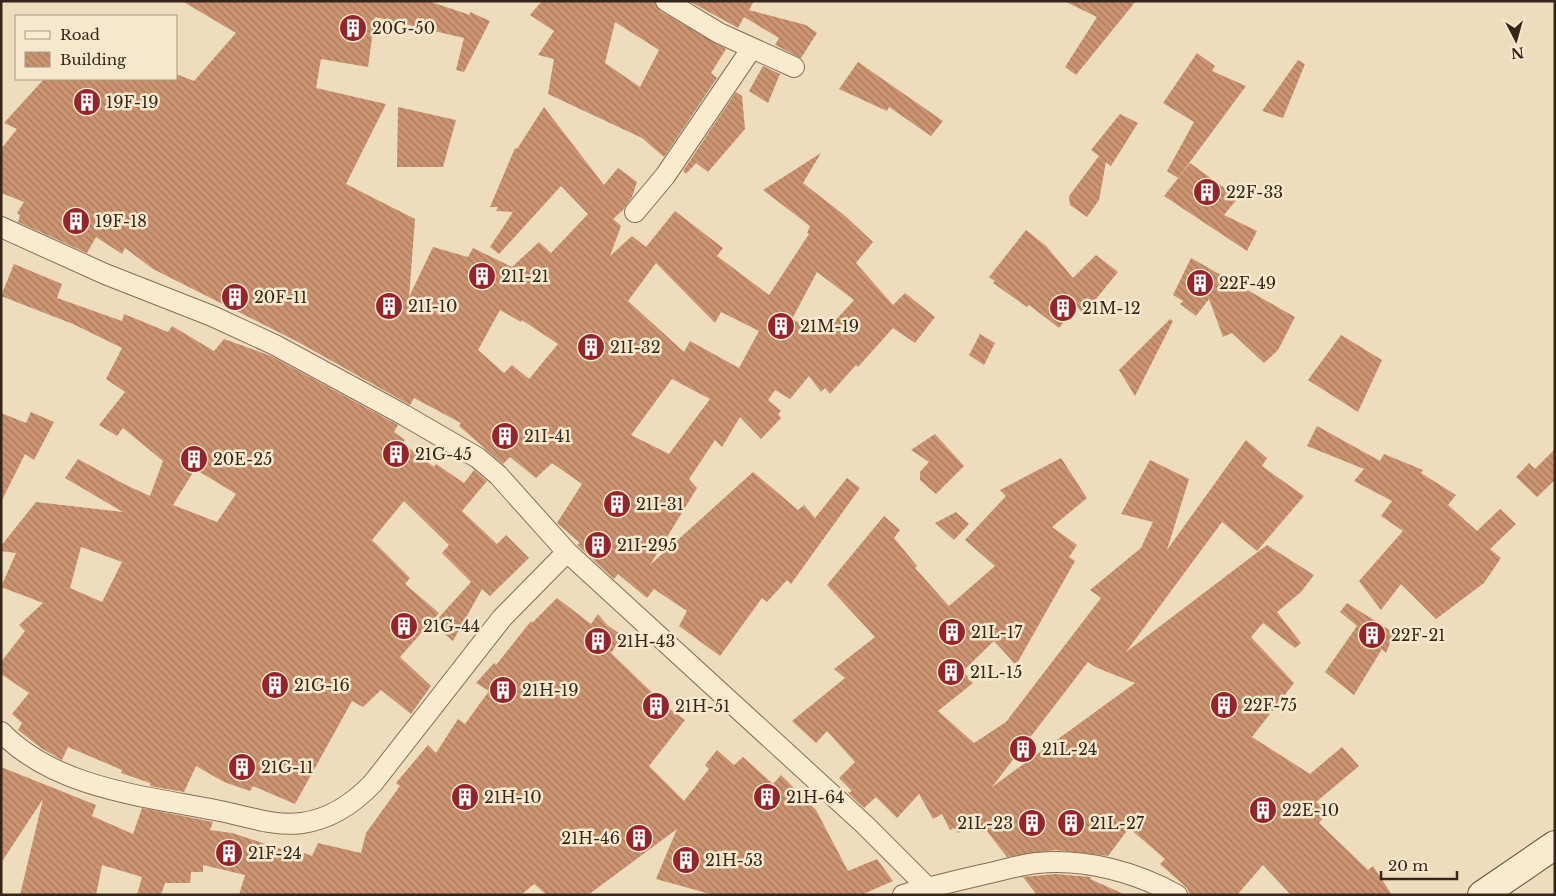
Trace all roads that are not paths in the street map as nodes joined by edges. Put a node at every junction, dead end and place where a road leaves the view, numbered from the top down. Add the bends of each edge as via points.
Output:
1 (666, 1) edge
2 (752, 48) junction
3 (794, 67) dead end
4 (635, 212) dead end
5 (1, 227) edge
6 (567, 552) junction
7 (1, 732) edge
8 (1555, 845) edge
9 (927, 887) junction
10 (904, 895) edge
11 (1177, 895) edge
12 (1482, 895) edge

1 - 2 street via 719,34
2 - 3 street
2 - 4 street via 665,176
5 - 6 street via 266,341 404,415 489,467
6 - 7 street via 502,618 373,783 351,804 314,821 282,824 174,803 76,778 32,758
6 - 9 street via 865,825
8 - 12 street
9 - 10 street
9 - 11 street via 1035,863 1059,862 1122,872

